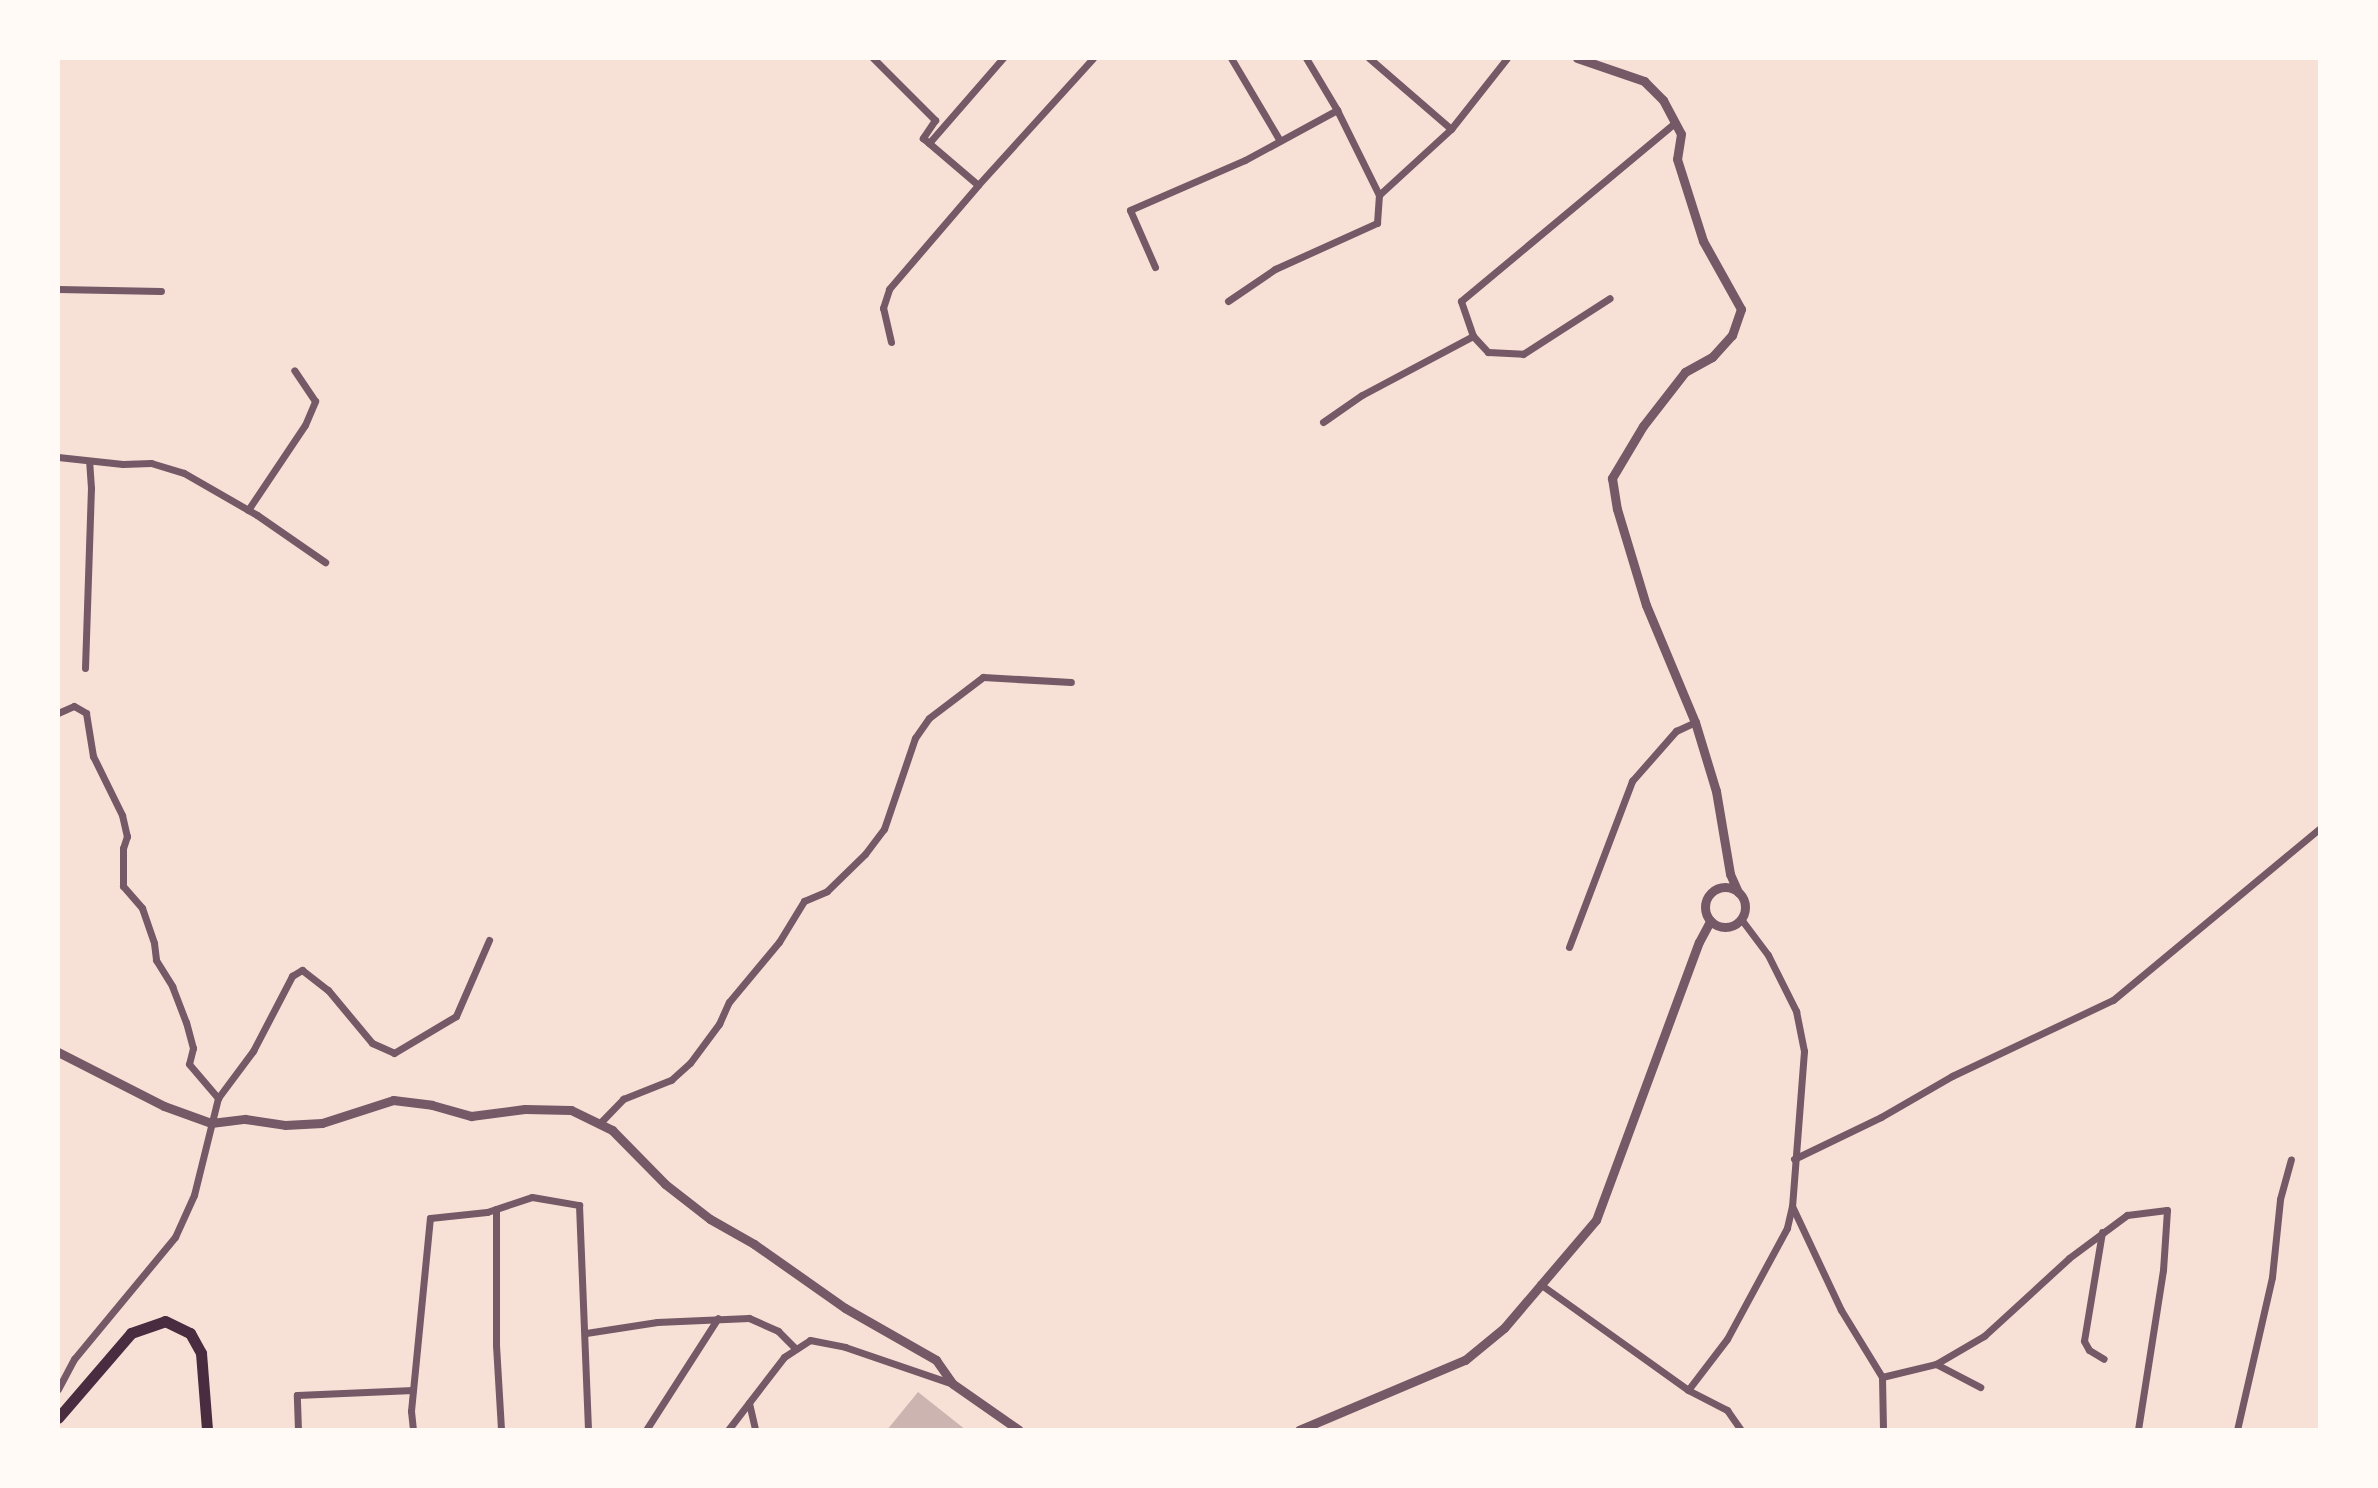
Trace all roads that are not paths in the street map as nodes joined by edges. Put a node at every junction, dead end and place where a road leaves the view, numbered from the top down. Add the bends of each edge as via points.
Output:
1 (873, 58) edge
2 (889, 58) edge
3 (1003, 58) edge
4 (1093, 58) edge
5 (1231, 58) edge
6 (1306, 58) edge
7 (1369, 58) edge
8 (1507, 58) edge
9 (1577, 58) edge
10 (882, 67) junction
11 (1337, 110) junction
12 (1675, 123) junction
13 (1451, 129) junction
14 (1280, 141) junction
15 (929, 143) junction
16 (978, 185) junction
17 (1379, 195) junction
18 (1155, 267) dead end
19 (58, 289) edge
20 (161, 291) dead end
21 (1610, 298) dead end
22 (1228, 301) dead end
23 (1473, 336) junction
24 (891, 342) dead end
25 (294, 370) dead end
26 (1323, 422) dead end
27 (58, 457) edge
28 (89, 461) junction
29 (248, 510) junction
30 (325, 562) dead end
31 (85, 668) dead end
32 (1071, 682) dead end
33 (58, 713) edge
34 (1695, 722) junction
35 (2320, 828) edge
36 (1728, 865) junction
37 (1716, 889) junction
38 (1738, 892) junction
39 (1741, 919) junction
40 (1710, 921) junction
41 (489, 940) dead end
42 (1569, 947) dead end
43 (58, 1052) edge
44 (218, 1098) junction
45 (211, 1123) junction
46 (599, 1124) junction
47 (1794, 1159) junction
48 (2291, 1159) dead end
49 (1792, 1206) junction
50 (496, 1209) junction
51 (2102, 1232) junction
52 (1540, 1284) junction
53 (718, 1318) junction
54 (586, 1333) junction
55 (796, 1349) junction
56 (2104, 1359) dead end
57 (1936, 1364) junction
58 (1882, 1377) junction
59 (953, 1384) junction
60 (1980, 1387) dead end
61 (58, 1389) edge
62 (413, 1390) junction
63 (1688, 1390) junction
64 (749, 1403) junction
65 (58, 1416) edge
66 (207, 1430) edge
67 (298, 1430) edge
68 (413, 1430) edge
69 (501, 1430) edge
70 (588, 1430) edge
71 (646, 1430) edge
72 (728, 1430) edge
73 (755, 1430) edge
74 (1019, 1430) edge
75 (1299, 1430) edge
76 (1741, 1430) edge
77 (1883, 1430) edge
78 (2138, 1430) edge
79 (2237, 1430) edge

1 - 10 street
2 - 10 street
3 - 15 street
4 - 16 street
5 - 14 street
6 - 11 street
7 - 13 street
8 - 13 street
9 - 12 street via 1644,81 1663,100
10 - 15 street via 935,120 923,138
11 - 14 street
11 - 17 street
12 - 23 street via 1461,301
12 - 34 street via 1681,134 1677,159 1703,241 1741,309 1732,335 1712,357 1685,372 1612,478 1646,605
13 - 17 street
14 - 18 street via 1130,210
15 - 16 street
16 - 24 street via 889,289 883,308
17 - 22 street via 1377,223 1275,269
19 - 20 street
21 - 23 street via 1523,354 1488,352
23 - 26 street via 1362,395
25 - 29 street via 315,401 305,425
27 - 28 street
28 - 29 street via 151,463 184,473
28 - 31 street
29 - 30 street
32 - 46 street via 983,677 929,718 915,738 884,829 865,854 827,891 804,901 690,1063 671,1080 623,1099
33 - 44 street via 74,706 86,713 93,756 127,836 123,886 142,908 156,960 186,1022 193,1048 189,1064
34 - 36 street via 1716,791
34 - 42 street via 1676,731 1632,781
35 - 47 street via 2113,1000
36 - 37 street
36 - 38 street
37 - 38 street
37 - 40 street via 1704,907
38 - 39 street via 1745,905
39 - 40 street via 1729,927
39 - 47 street via 1768,955 1800,1024 1803,1064
40 - 52 street via 1596,1220
41 - 44 street via 456,1016 394,1053 372,1043 328,990 302,970 292,976 253,1051
43 - 45 street via 164,1106
44 - 45 street
45 - 46 street via 322,1123 393,1100 471,1116 571,1110
45 - 61 street via 194,1195 175,1237 74,1359
46 - 59 street via 710,1219 845,1308 936,1360
47 - 49 street
48 - 79 street via 2280,1199 2272,1277
49 - 58 street via 1841,1310
49 - 63 street via 1774,1257 1727,1339
50 - 54 street via 532,1197 579,1205
50 - 62 street via 430,1218
50 - 69 street
51 - 56 street via 2084,1341
51 - 57 street via 1984,1336
51 - 78 street via 2127,1215 2167,1210
52 - 63 street
52 - 75 street via 1504,1328 1465,1360
53 - 54 street
53 - 55 street via 749,1318 778,1331
53 - 71 street
54 - 70 street
55 - 59 street via 810,1340 845,1347
55 - 64 street
57 - 58 street
57 - 60 street
58 - 77 street
59 - 74 street
62 - 67 street via 297,1395
62 - 68 street
63 - 76 street via 1727,1410
64 - 72 street
64 - 73 street
65 - 66 main road via 131,1333 165,1321 190,1333 201,1353

